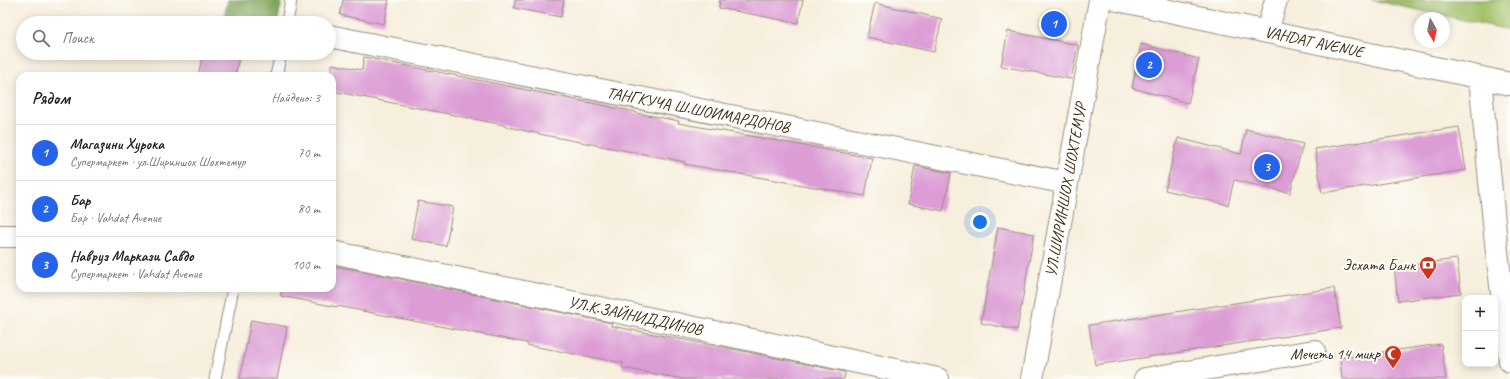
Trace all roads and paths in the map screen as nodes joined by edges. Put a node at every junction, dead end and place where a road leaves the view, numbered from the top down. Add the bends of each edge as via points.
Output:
1 (291, 0) edge
2 (1100, 0) edge
3 (1118, 0) edge
4 (1276, 0) edge
5 (288, 16) edge
6 (1267, 32) junction
7 (336, 37) edge
8 (279, 60) edge
9 (277, 72) edge
10 (1480, 78) junction
11 (1510, 84) edge
12 (1068, 183) junction
13 (0, 236) edge
14 (16, 236) edge
15 (1501, 246) edge
16 (336, 253) edge
17 (232, 292) edge
18 (1314, 352) dead end
19 (1510, 360) edge
20 (214, 379) edge
21 (938, 379) edge
22 (1032, 379) edge
23 (1145, 379) edge

1 - 5 lane
2 - 12 street, УЛ.ШИРИНШОХ ШОХТЕМУР
3 - 6 street, VAHDAT AVENUE
4 - 6 street
6 - 10 street, VAHDAT AVENUE
7 - 12 street, ТАНГКУЧА Ш.ШОИМАРДОНОВ
8 - 9 lane
10 - 11 street, VAHDAT AVENUE
10 - 15 street
12 - 22 street, УЛ.ШИРИНШОХ ШОХТЕМУР
13 - 14 street
15 - 19 street
16 - 21 street, УЛ.К.ЗАЙНИДДИНОВ
17 - 20 lane
18 - 23 street

